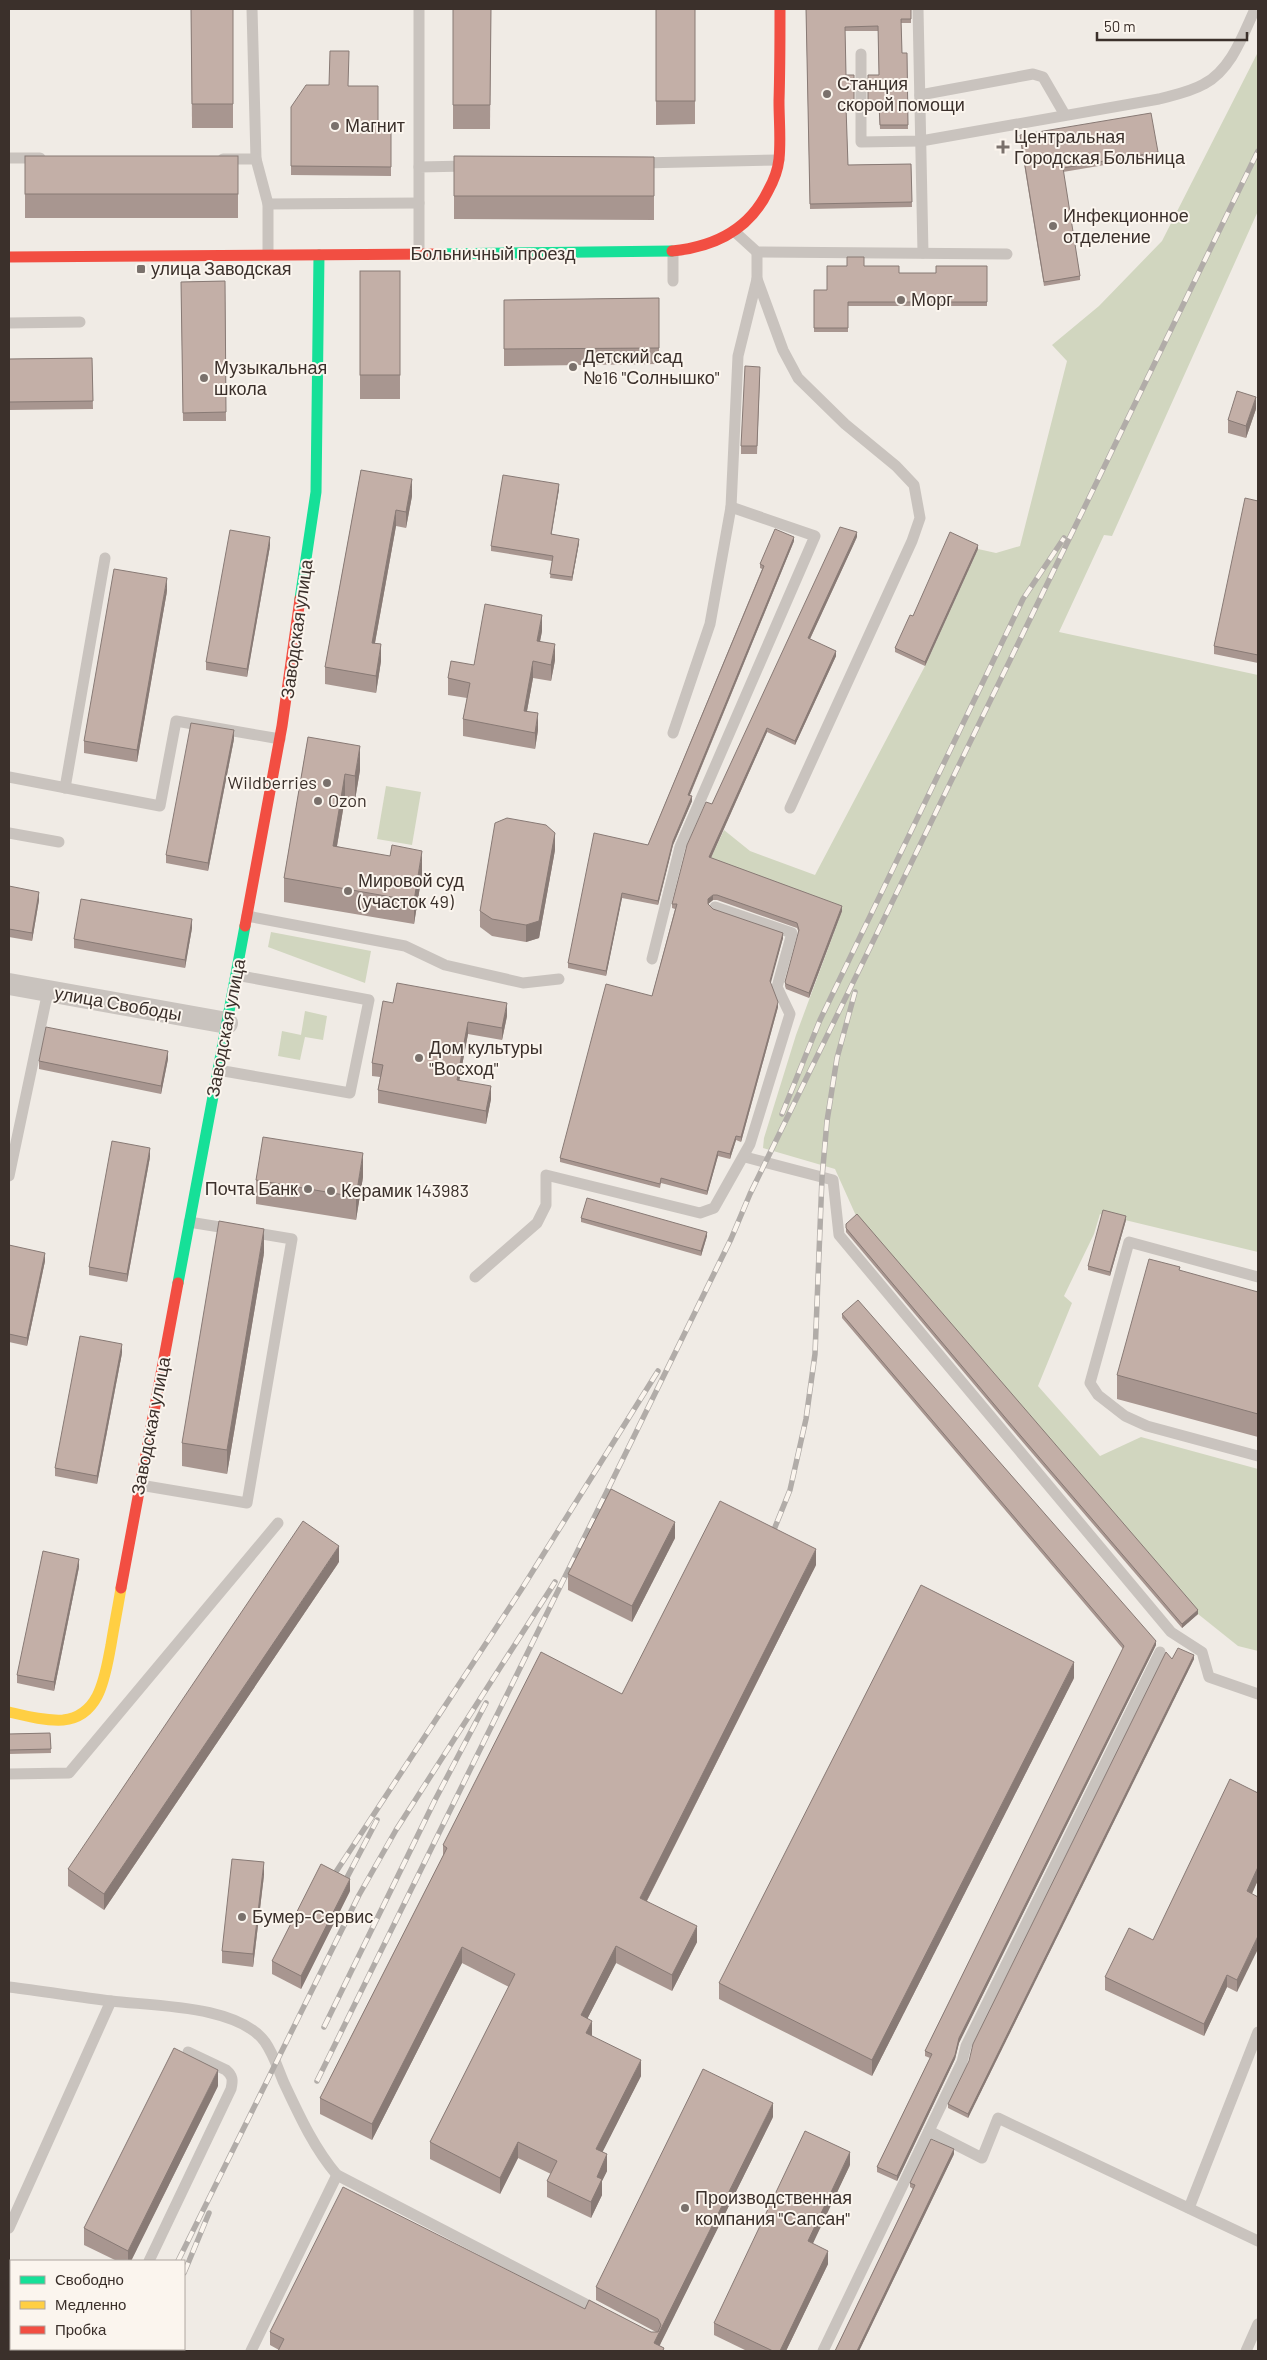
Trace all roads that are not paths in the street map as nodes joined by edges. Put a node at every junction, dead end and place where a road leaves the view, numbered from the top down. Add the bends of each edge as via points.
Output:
1 (252, 9) edge
2 (419, 9) edge
3 (780, 9) edge
4 (918, 9) edge
5 (1256, 9) edge
6 (861, 54) dead end
7 (920, 95) junction
8 (1065, 115) junction
9 (921, 141) junction
10 (9, 158) edge
11 (47, 158) edge
12 (210, 159) edge
13 (256, 159) junction
14 (779, 160) junction
15 (632, 163) edge
16 (478, 166) edge
17 (419, 167) junction
18 (419, 203) junction
19 (268, 204) junction
20 (735, 232) junction
21 (673, 252) junction
22 (757, 252) junction
23 (923, 253) junction
24 (1007, 254) dead end
25 (268, 255) junction
26 (319, 255) junction
27 (419, 255) junction
28 (9, 256) edge
29 (757, 279) junction
30 (673, 281) dead end
31 (80, 322) dead end
32 (9, 323) edge
33 (731, 507) junction
34 (105, 558) dead end
35 (673, 733) dead end
36 (280, 739) junction
37 (9, 777) edge
38 (65, 788) junction
39 (790, 808) dead end
40 (9, 833) edge
41 (59, 842) dead end
42 (715, 907) dead end
43 (247, 916) junction
44 (652, 959) dead end
45 (236, 975) junction
46 (559, 979) dead end
47 (9, 984) edge
48 (48, 991) junction
49 (227, 1023) junction
50 (218, 1070) junction
51 (745, 1157) junction
52 (9, 1176) edge
53 (190, 1222) junction
54 (475, 1277) dead end
55 (1258, 1277) edge
56 (1258, 1456) edge
57 (140, 1485) junction
58 (278, 1523) dead end
59 (1160, 1652) dead end
60 (1258, 1694) edge
61 (9, 1712) edge
62 (9, 1774) edge
63 (9, 1987) edge
64 (112, 2001) junction
65 (1258, 2032) edge
66 (188, 2052) dead end
67 (929, 2130) junction
68 (337, 2175) junction
69 (1189, 2208) junction
70 (9, 2228) edge
71 (1258, 2241) edge
72 (149, 2260) edge
73 (610, 2317) edge
74 (1258, 2324) edge
75 (250, 2351) edge
76 (823, 2351) edge
77 (1246, 2351) edge

1 - 13 lane
2 - 17 lane
3 - 14 street, Больничный проезд
4 - 7 lane
5 - 8 lane via 1233,53 1219,73 1205,84 1159,99
6 - 9 lane via 861,142
7 - 8 lane via 1033,74 1043,77
7 - 9 lane
8 - 9 lane
9 - 23 lane
10 - 11 lane
12 - 13 lane
13 - 19 lane
14 - 15 lane
14 - 20 street, Больничный проезд via 768,195
16 - 17 lane
17 - 18 lane
18 - 19 lane
18 - 27 lane
19 - 25 lane
20 - 21 street, Больничный проезд via 709,246
20 - 22 lane
21 - 27 street, Больничный проезд
21 - 30 lane
22 - 23 lane
22 - 29 lane
23 - 24 lane
25 - 26 street, Больничный проезд
25 - 28 street, Больничный проезд
26 - 27 street, Больничный проезд
26 - 36 street, Заводская улица via 316,492
29 - 33 lane via 738,356
29 - 39 lane via 798,378 914,485 920,518
31 - 32 lane
33 - 35 lane via 710,624
33 - 44 lane via 815,536 680,847
34 - 38 lane
36 - 38 lane via 176,721 160,806
36 - 43 street, Заводская улица
37 - 38 lane
40 - 41 lane
42 - 51 lane via 792,933 777,987 790,1014
43 - 45 street, Заводская улица
43 - 46 lane via 405,946 445,965 523,983
45 - 49 street, Заводская улица
45 - 50 lane via 369,1000 350,1093
47 - 48 street, улица Свободы
48 - 49 street, улица Свободы
48 - 52 lane
49 - 50 street, Заводская улица
50 - 53 street, Заводская улица
51 - 54 lane via 714,1208 700,1213 546,1175 546,1205 537,1223
51 - 60 lane via 833,1180 839,1235 1171,1632 1202,1652 1209,1676
53 - 57 street, Заводская улица
53 - 57 lane via 292,1239 247,1503
55 - 56 lane via 1129,1242 1090,1383 1098,1394 1125,1416 1147,1426
57 - 61 street, Заводская улица via 99,1695 84,1711 66,1721
58 - 62 lane via 69,1773
59 - 67 lane via 966,2046 962,2062
63 - 64 lane
64 - 68 lane via 203,2011 246,2025 256,2032 272,2053 307,2130
64 - 70 lane
65 - 69 lane
66 - 72 lane via 226,2070 233,2082
67 - 69 lane via 982,2158 998,2118
67 - 76 lane
68 - 73 lane
68 - 75 lane
69 - 71 lane
74 - 77 lane

